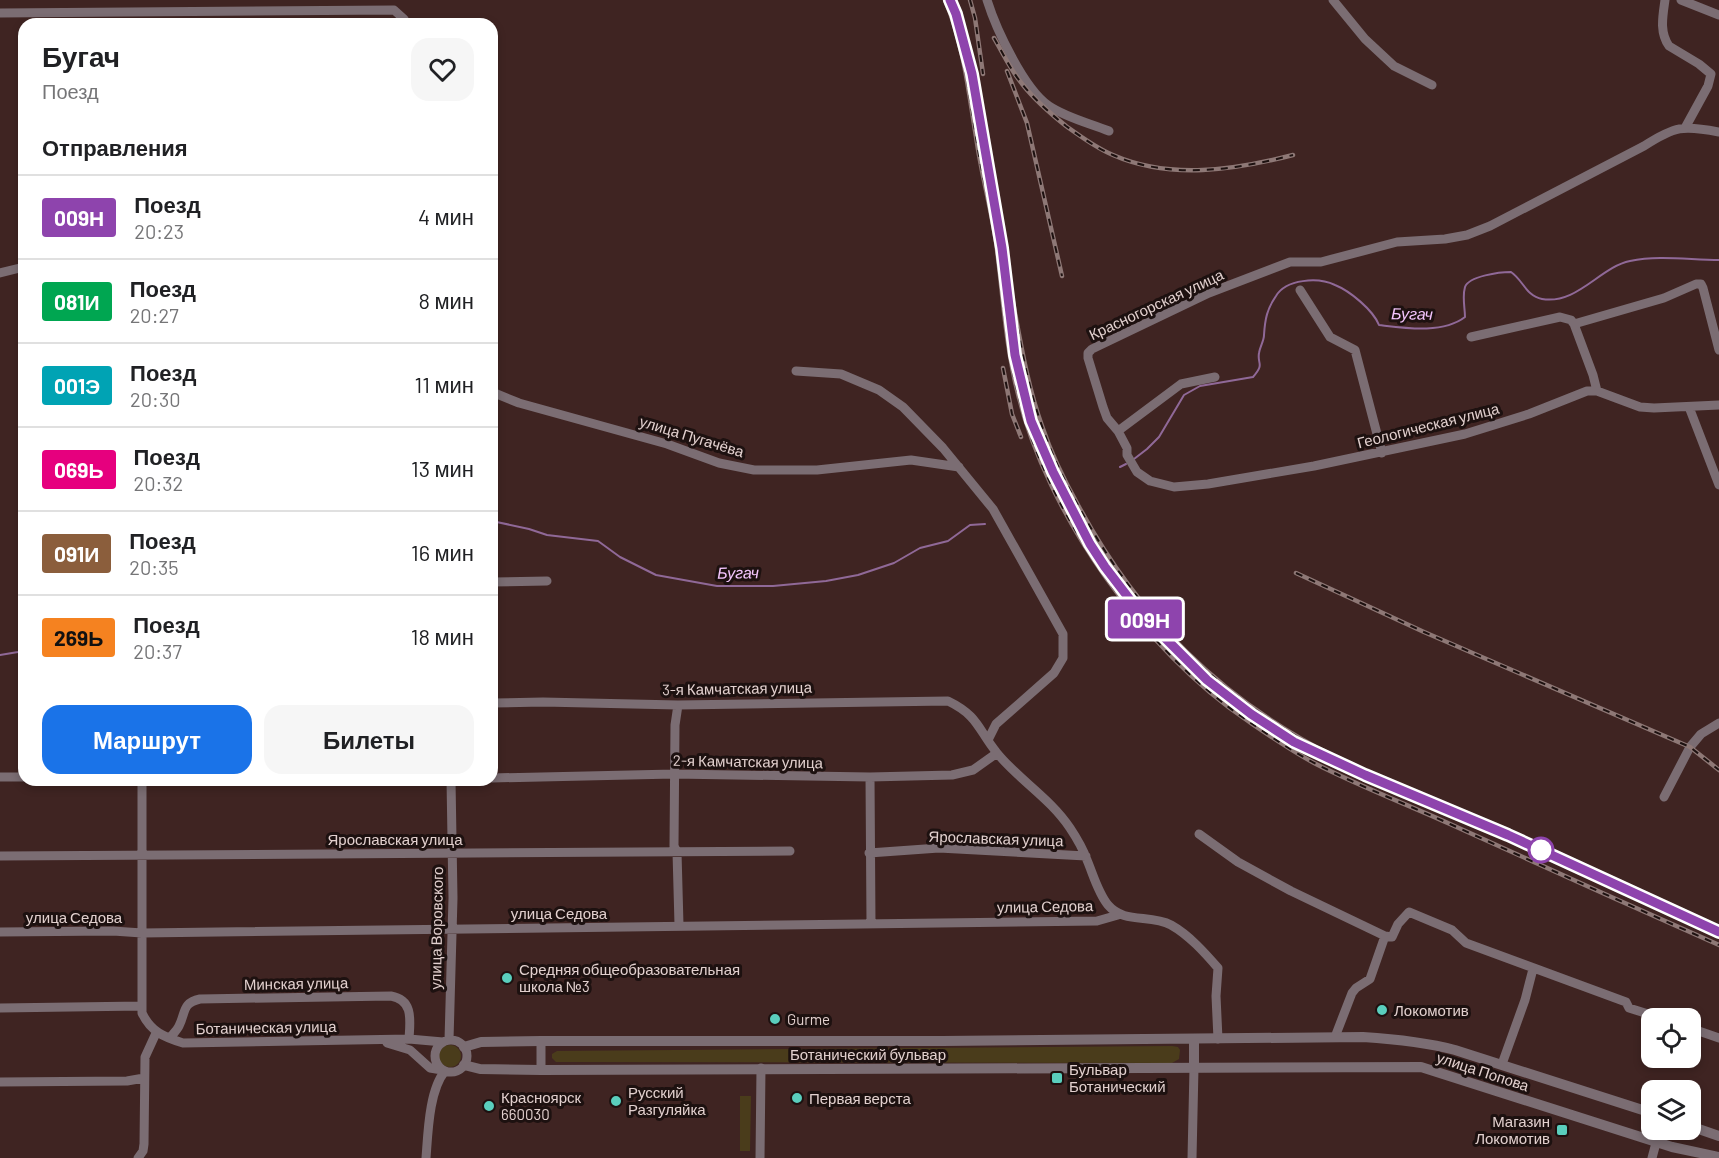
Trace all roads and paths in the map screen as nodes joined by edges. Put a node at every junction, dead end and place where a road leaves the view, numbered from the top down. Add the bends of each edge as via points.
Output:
1 (987, 0) edge
2 (1333, 0) edge
3 (1665, 0) edge
4 (1681, 0) edge
5 (219, 12) junction
6 (0, 13) edge
7 (102, 13) junction
8 (1719, 15) edge
9 (102, 18) edge
10 (218, 18) edge
11 (403, 18) edge
12 (1432, 85) dead end
13 (1685, 128) junction
14 (1109, 130) dead end
15 (1719, 132) edge
16 (18, 268) edge
17 (0, 273) edge
18 (1300, 290) dead end
19 (1574, 324) junction
20 (1471, 337) dead end
21 (1719, 350) edge
22 (796, 371) dead end
23 (1215, 377) dead end
24 (1597, 391) junction
25 (498, 394) edge
26 (1719, 405) edge
27 (1689, 407) junction
28 (1118, 431) junction
29 (1382, 453) junction
30 (959, 467) junction
31 (1719, 485) edge
32 (1174, 487) joint
33 (547, 581) dead end
34 (498, 582) edge
35 (498, 703) edge
36 (678, 705) junction
37 (1719, 723) edge
38 (988, 740) junction
39 (997, 753) junction
40 (674, 774) junction
41 (0, 777) edge
42 (18, 777) edge
43 (870, 777) junction
44 (498, 778) edge
45 (142, 786) edge
46 (451, 786) edge
47 (1664, 797) dead end
48 (1199, 834) dead end
49 (790, 851) dead end
50 (677, 852) junction
51 (869, 853) junction
52 (452, 854) junction
53 (142, 855) junction
54 (0, 856) edge
55 (1086, 856) junction
56 (1118, 915) junction
57 (871, 923) junction
58 (679, 926) junction
59 (452, 928) junction
60 (0, 932) edge
61 (142, 933) junction
62 (1385, 936) junction
63 (1533, 969) junction
64 (142, 1006) junction
65 (0, 1008) edge
66 (1641, 1012) edge
67 (1701, 1032) edge
68 (156, 1033) junction
69 (170, 1038) junction
70 (1335, 1038) junction
71 (1719, 1038) edge
72 (409, 1039) junction
73 (1194, 1039) junction
74 (1218, 1039) junction
75 (377, 1040) junction
76 (446, 1041) junction
77 (541, 1041) junction
78 (464, 1047) junction
79 (1502, 1064) junction
80 (464, 1065) junction
81 (761, 1068) junction
82 (1194, 1068) junction
83 (444, 1070) junction
84 (541, 1070) junction
85 (144, 1078) junction
86 (0, 1082) edge
87 (1641, 1109) edge
88 (1701, 1130) edge
89 (1719, 1136) edge
90 (1656, 1143) junction
91 (1719, 1157) edge
92 (138, 1158) edge
93 (426, 1158) edge
94 (760, 1158) edge
95 (1192, 1158) edge
96 (1652, 1158) edge

1 - 14 street via 1010,55 1047,105
2 - 12 street via 1394,66
3 - 13 street via 1665,41 1711,74
4 - 8 street
5 - 7 street
5 - 10 street
5 - 11 street via 394,10
6 - 7 street
7 - 9 street
13 - 15 street, Красногорская улица
13 - 28 street, Красногорская улица via 1668,130 1644,146 1467,235 1397,242 1327,261 1290,262 1209,293 1092,349 1088,358 1103,407
16 - 17 street
18 - 29 street via 1330,337 1354,350
19 - 20 street via 1560,317
19 - 21 street via 1701,284
19 - 24 street
22 - 30 street via 841,374 879,390 903,407
23 - 28 street via 1181,384
24 - 27 street via 1641,407
24 - 29 street, Геологическая улица via 1587,391 1465,434
25 - 30 street, улица Пугачёва via 719,463 754,470 817,470 910,460
26 - 27 street
27 - 31 street
28 - 32 street, Красногорская улица via 1137,472 1150,481
29 - 32 street, Геологическая улица
30 - 38 street via 993,509 1063,634 1063,658 1053,673 996,724
33 - 34 street
35 - 36 street, 3-я Камчатская улица
36 - 38 street, 3-я Камчатская улица via 948,701 976,720
36 - 40 street
37 - 47 street via 1690,747
38 - 39 street
39 - 43 street, 2-я Камчатская улица via 980,766 952,775
39 - 55 street via 1046,799
40 - 43 street, 2-я Камчатская улица
40 - 44 street, 2-я Камчатская улица
40 - 50 street
41 - 42 street
43 - 51 street
45 - 53 street
46 - 52 street, улица Воровского
48 - 62 street via 1238,862
49 - 50 street, Ярославская улица
50 - 52 street, Ярославская улица
50 - 58 street
51 - 55 street, Ярославская улица via 939,848
51 - 57 street
52 - 53 street, Ярославская улица
52 - 59 street, улица Воровского
53 - 54 street, Ярославская улица
53 - 61 street
55 - 56 street via 1100,892
56 - 57 street, улица Седова via 1097,921
56 - 74 street, улица Седова via 1171,926 1218,968
57 - 58 street, улица Седова
58 - 59 street, улица Седова
59 - 61 street, улица Седова
59 - 76 street, улица Воровского
60 - 61 street, улица Седова
61 - 64 street
62 - 63 street via 1392,937 1409,912 1452,930 1466,944
62 - 70 street via 1370,979 1352,993
63 - 66 street via 1626,1002 1629,1008
63 - 79 street
64 - 65 street
64 - 68 street via 147,1023
67 - 71 street
68 - 69 street, Ботаническая улица
68 - 85 street via 145,1057
69 - 72 street, Минская улица via 187,1004 200,999 391,996 403,1000 408,1008
69 - 75 street, Ботаническая улица via 183,1043
70 - 74 street, улица Попова
70 - 79 street, улица Попова via 1410,1041
72 - 75 street, Ботаническая улица
72 - 76 street, Ботаническая улица
73 - 74 street, улица Попова
73 - 77 street, Ботанический бульвар
73 - 82 street
75 - 83 street, Ботаническая улица via 410,1050 430,1068
76 - 78 street
76 - 83 street via 437,1048 435,1056
77 - 78 street, Ботанический бульвар via 481,1042
77 - 84 street
78 - 80 street
79 - 87 street, улица Попова
80 - 83 street via 456,1071
80 - 84 street, Ботанический бульвар
81 - 82 street, Ботанический бульвар
81 - 84 street, Ботанический бульвар
81 - 94 street
82 - 90 street, улица Попова via 1421,1067
82 - 95 street
83 - 93 street via 438,1079 430,1116
85 - 86 street
85 - 92 street via 144,1144
88 - 89 street
90 - 91 street, улица Попова
90 - 96 street

